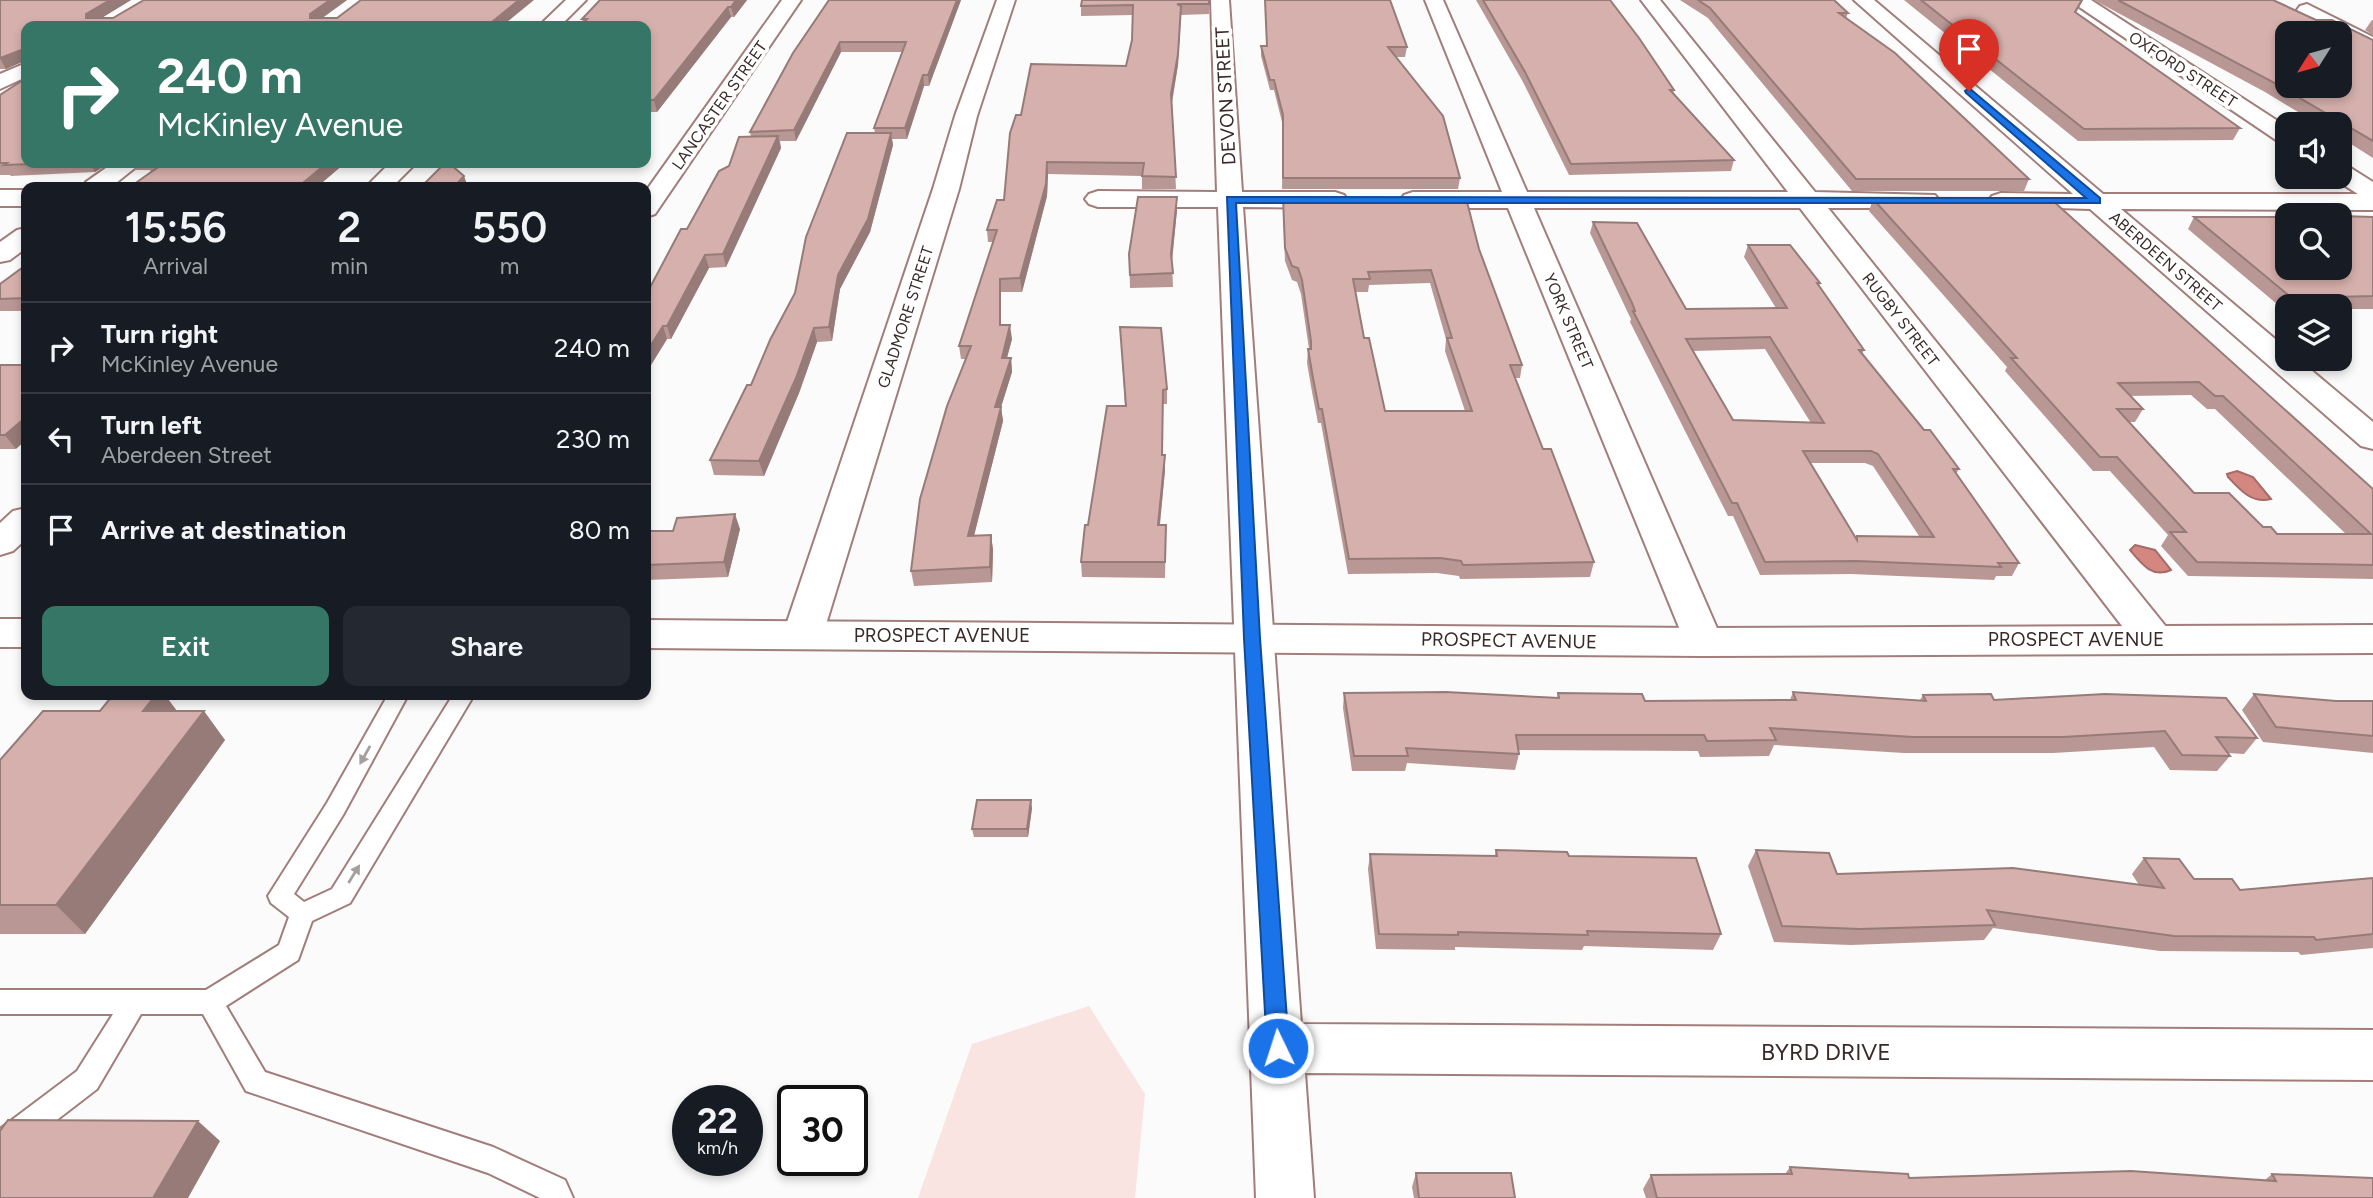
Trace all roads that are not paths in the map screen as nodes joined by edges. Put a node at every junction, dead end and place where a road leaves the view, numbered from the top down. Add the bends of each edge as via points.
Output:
1 (577, 0) edge
2 (792, 0) edge
3 (1006, 0) edge
4 (1220, 0) edge
5 (1434, 0) edge
6 (1650, 0) edge
7 (1863, 0) edge
8 (2078, 0) edge
9 (2307, 10) dead end
10 (555, 21) edge
11 (2373, 45) edge
12 (21, 72) edge
13 (0, 83) edge
14 (2275, 129) edge
15 (122, 168) edge
16 (399, 168) edge
17 (2352, 180) edge
18 (102, 182) edge
19 (384, 182) edge
20 (2373, 193) edge
21 (0, 198) edge
22 (21, 198) edge
23 (1098, 199) dead end
24 (1230, 200) junction
25 (1354, 200) edge
26 (1395, 200) edge
27 (1519, 200) junction
28 (1807, 200) junction
29 (1945, 201) edge
30 (1972, 201) edge
31 (2096, 201) junction
32 (651, 202) edge
33 (2373, 202) edge
34 (21, 239) edge
35 (0, 254) edge
36 (2373, 439) edge
37 (21, 524) edge
38 (0, 543) edge
39 (0, 633) edge
40 (21, 633) edge
41 (651, 634) edge
42 (803, 634) junction
43 (1252, 638) junction
44 (2153, 638) junction
45 (2373, 639) edge
46 (1703, 642) junction
47 (395, 700) edge
48 (461, 700) edge
49 (302, 914) junction
50 (0, 1002) edge
51 (134, 1002) junction
52 (210, 1002) junction
53 (1278, 1048) junction
54 (2373, 1055) edge
55 (0, 1146) edge
56 (558, 1198) edge
57 (1285, 1198) edge

1 - 10 street
2 - 32 street, LANCASTER STREET
3 - 42 street, GLADMORE STREET
4 - 24 street, DEVON STREET
5 - 27 street, YORK STREET
6 - 28 street, RUGBY STREET
7 - 31 street, ABERDEEN STREET
8 - 14 street, OXFORD STREET
9 - 11 street
12 - 13 street
15 - 18 street
16 - 19 street
17 - 20 street
21 - 22 street
23 - 24 street
24 - 25 street
24 - 43 street, DEVON STREET
26 - 27 street
27 - 28 street
27 - 46 street, YORK STREET
28 - 29 street
28 - 44 street, RUGBY STREET
30 - 31 street
31 - 33 street
31 - 36 street, ABERDEEN STREET
34 - 35 street
37 - 38 street
39 - 40 street
41 - 42 street, PROSPECT AVENUE
42 - 43 street, PROSPECT AVENUE
43 - 46 street, PROSPECT AVENUE
43 - 53 street, DEVON STREET
44 - 45 street, PROSPECT AVENUE
44 - 46 street, PROSPECT AVENUE
47 -> 49 lane via 280,896
49 -> 48 lane via 341,896
49 - 52 lane via 289,953
50 - 51 lane
51 - 52 lane
51 - 55 lane via 87,1080
52 - 56 lane via 256,1082 493,1161 555,1190
53 - 54 street, BYRD DRIVE
53 - 57 street, DEVON STREET

